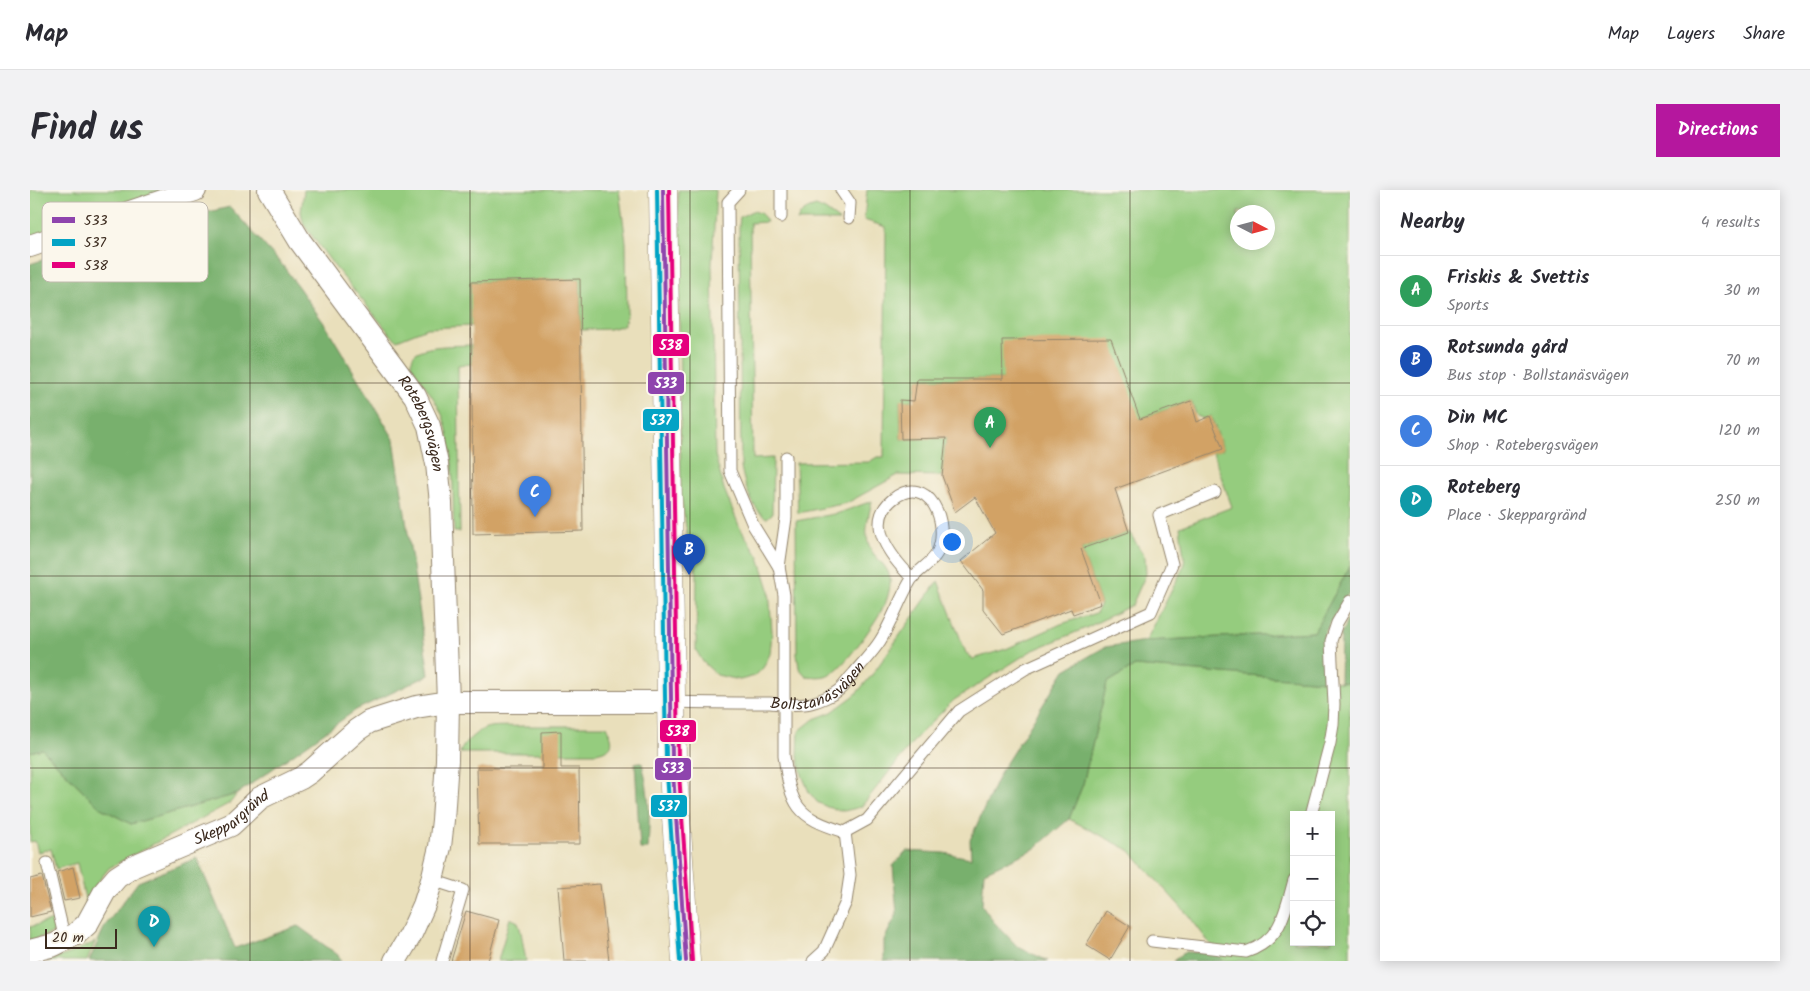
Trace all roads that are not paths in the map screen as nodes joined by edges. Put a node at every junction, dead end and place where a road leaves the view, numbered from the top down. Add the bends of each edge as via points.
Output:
1 (195, 190) edge
2 (269, 190) edge
3 (663, 190) edge
4 (739, 190) edge
5 (781, 190) edge
6 (841, 190) edge
7 (160, 202) edge
8 (781, 217) dead end
9 (849, 218) dead end
10 (42, 242) edge
11 (30, 246) edge
12 (786, 457) dead end
13 (1215, 492) dead end
14 (779, 567) junction
15 (912, 578) junction
16 (1350, 601) edge
17 (448, 702) junction
18 (672, 702) junction
19 (784, 704) junction
20 (1312, 811) edge
21 (845, 832) junction
22 (47, 863) dead end
23 (432, 880) junction
24 (1290, 894) edge
25 (65, 940) junction
26 (1152, 941) dead end
27 (30, 951) edge
28 (395, 961) edge
29 (442, 961) edge
30 (686, 961) edge
31 (813, 961) edge

1 - 7 street
2 - 17 street, Rotebergsvägen via 300,241 415,396 429,426 441,503
3 - 18 street
4 - 14 lane via 728,202 730,471 753,525
5 - 8 lane
6 - 9 lane via 850,203
10 - 11 street
12 - 14 lane via 786,518
13 - 21 lane via 1159,515 1172,564 1151,612 1026,669 960,711 867,820
14 - 19 lane via 784,595
15 - 15 lane, Bollstanäsvägen via 937,552 941,534 940,518 934,504 927,495 910,491 887,504 882,511 880,528 890,552
15 - 19 lane, Bollstanäsvägen via 879,643 838,691 811,703
16 - 20 lane via 1331,641 1333,725
17 - 18 street
17 - 23 street, Rotebergsvägen via 443,820
17 - 25 street, Skeppargränd via 416,707 369,722 302,778 260,798 230,825 134,866 117,877 87,924
18 - 19 lane, Bollstanäsvägen
18 - 30 street via 672,759
19 - 21 lane via 784,756 794,802 806,816
21 - 31 lane via 850,875 846,902 824,951
22 - 25 lane
23 - 28 street, Rotebergsvägen via 410,936
23 - 29 lane via 463,890
24 - 26 lane via 1281,924 1258,948 1246,952
25 - 27 street, Skeppargränd

